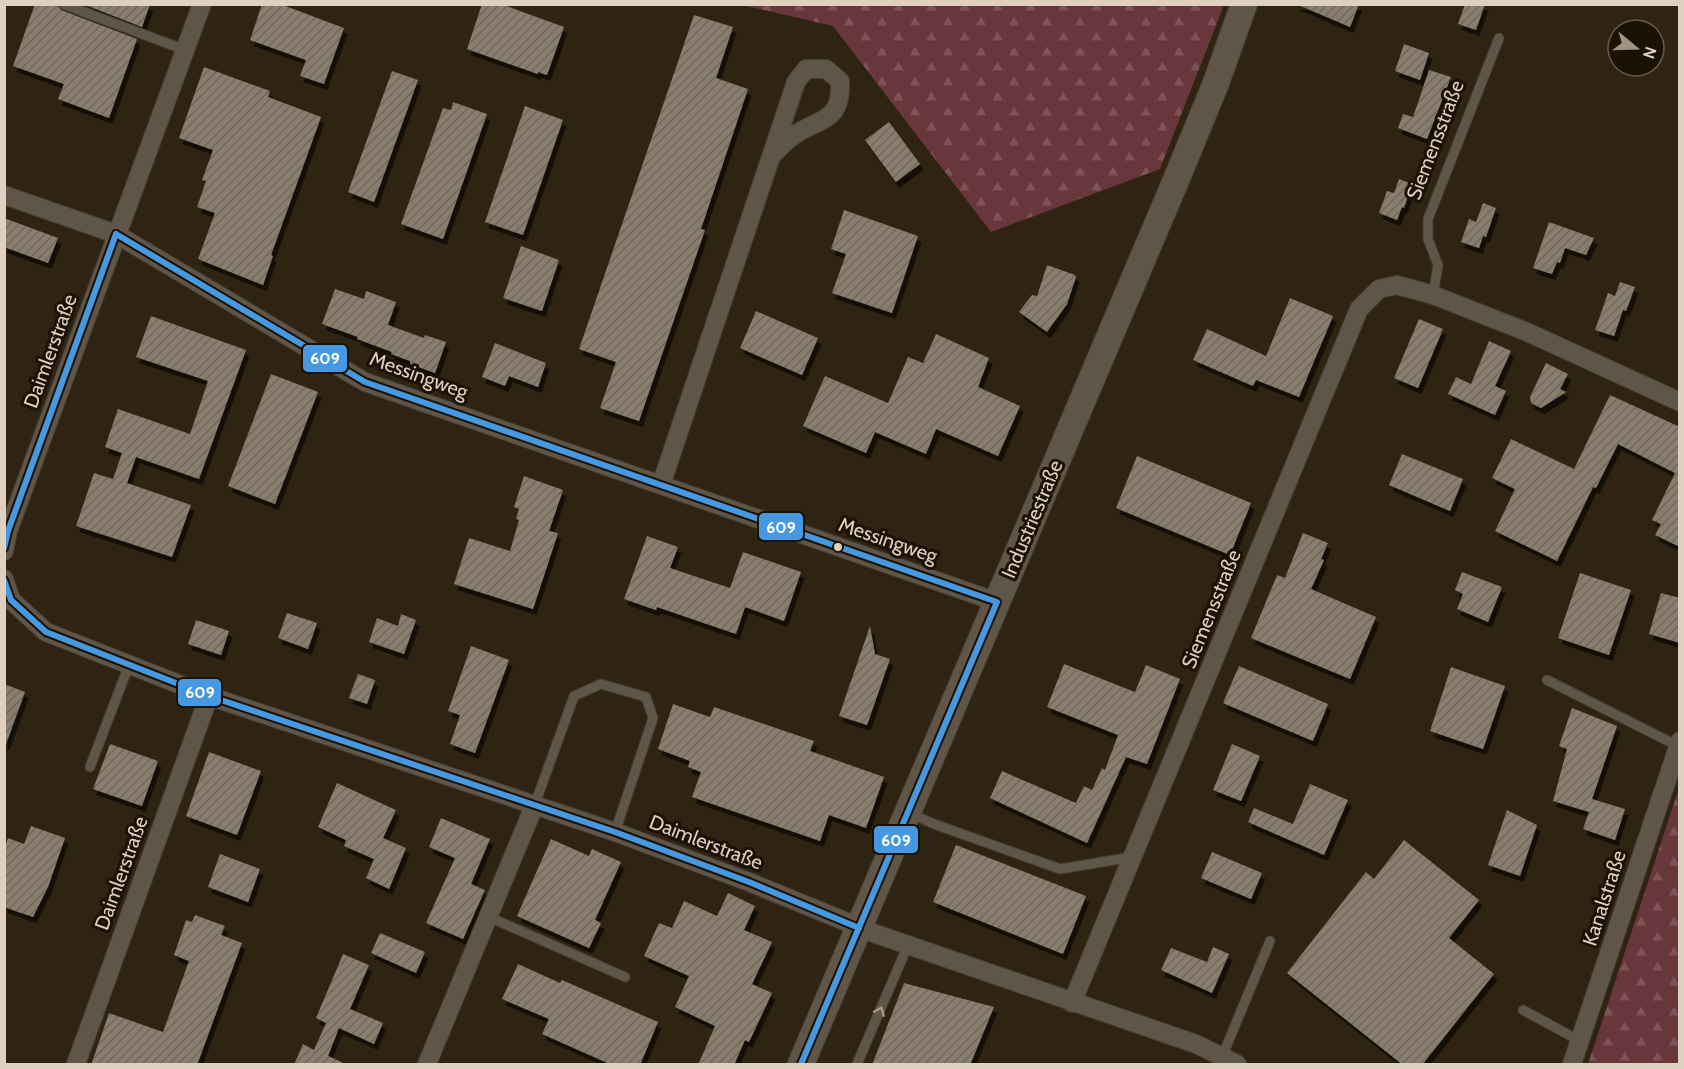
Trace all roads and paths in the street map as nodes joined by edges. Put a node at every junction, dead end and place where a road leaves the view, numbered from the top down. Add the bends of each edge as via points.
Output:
1 (63, 4) edge
2 (202, 4) edge
3 (1244, 4) edge
4 (1499, 38) dead end
5 (185, 50) junction
6 (772, 155) junction
7 (4, 195) edge
8 (116, 234) junction
9 (1433, 295) junction
10 (1680, 402) edge
11 (661, 485) junction
12 (4, 551) edge
13 (4, 579) edge
14 (997, 602) junction
15 (8, 603) edge
16 (129, 665) junction
17 (1546, 680) dead end
18 (209, 696) junction
19 (1679, 744) edge
20 (90, 767) dead end
21 (535, 804) junction
22 (907, 813) junction
23 (615, 832) junction
24 (1132, 857) junction
25 (489, 917) junction
26 (858, 928) junction
27 (1270, 941) dead end
28 (908, 945) junction
29 (625, 977) dead end
30 (1072, 1003) junction
31 (1523, 1010) dead end
32 (1580, 1041) junction
33 (1230, 1061) edge
34 (76, 1065) edge
35 (427, 1065) edge
36 (801, 1065) edge
37 (857, 1065) edge
38 (1572, 1065) edge

1 - 5 lane
2 - 5 street
3 - 14 street, Industriestraße via 1179,173
4 - 9 lane, Siemensstraße via 1428,219 1428,239 1438,266
5 - 8 street
6 - 6 street via 796,82 806,69 826,69 840,81 841,99 831,115 792,136
6 - 11 street
7 - 8 street, Messingweg
8 - 11 street, Messingweg via 365,382
8 - 12 street, Daimlerstraße
9 - 10 street, Siemensstraße via 1527,332
9 - 24 street, Siemensstraße via 1397,285 1379,289 1359,309
11 - 14 street, Messingweg
13 - 15 street, Daimlerstraße
14 - 22 street, Industriestraße
15 - 16 street, Daimlerstraße via 46,632
16 - 18 street, Daimlerstraße
16 - 20 lane
17 - 19 lane, Kanalstraße
18 - 21 street, Daimlerstraße
18 - 34 street, Daimlerstraße
19 - 32 street, Kanalstraße
21 - 23 street, Daimlerstraße
21 - 23 lane via 573,696 601,684 646,697 654,718
21 - 25 street
22 - 24 lane via 1060,869
22 - 26 street, Industriestraße
23 - 26 street, Daimlerstraße
24 - 30 street, Siemensstraße
25 - 29 lane
25 - 35 street
26 - 28 street
26 - 36 street, Industriestraße
27 - 33 lane
28 - 30 street
37 -> 28 lane
30 - 33 street via 1196,1044
31 - 32 lane
32 - 38 street, Kanalstraße

